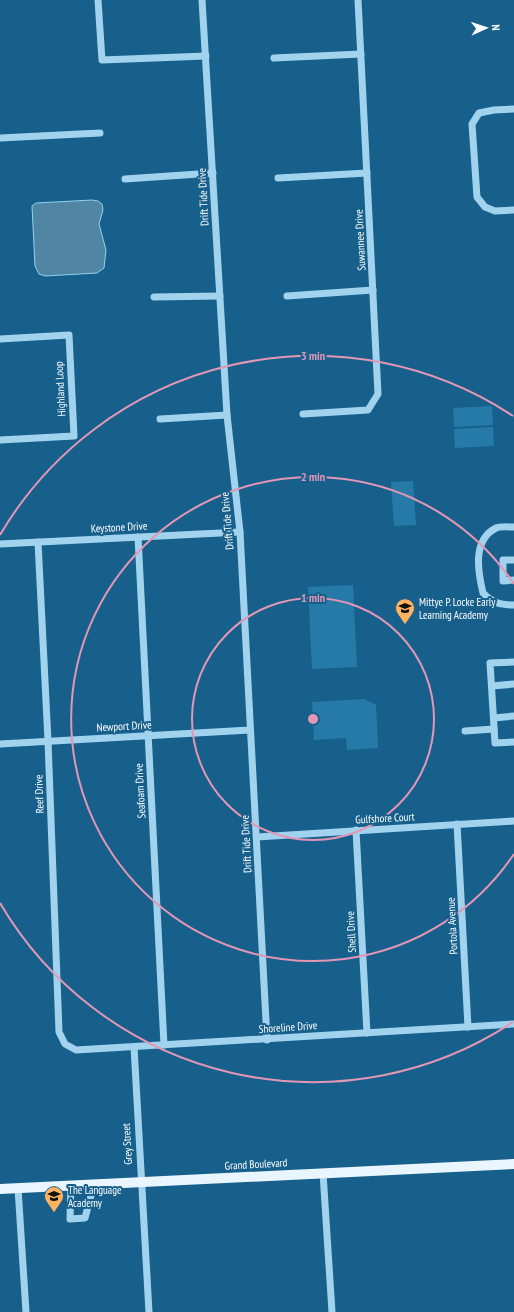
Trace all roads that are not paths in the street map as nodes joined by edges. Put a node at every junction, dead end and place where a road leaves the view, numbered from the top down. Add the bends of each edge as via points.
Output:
1 (98, 0) edge
2 (202, 0) edge
3 (358, 0) edge
4 (361, 54) junction
5 (206, 56) junction
6 (274, 58) dead end
7 (514, 108) edge
8 (100, 133) dead end
9 (0, 138) edge
10 (213, 173) junction
11 (367, 173) junction
12 (125, 178) dead end
13 (278, 178) dead end
14 (514, 210) edge
15 (373, 290) junction
16 (220, 296) junction
17 (287, 296) dead end
18 (154, 297) dead end
19 (0, 339) edge
20 (303, 414) dead end
21 (227, 415) junction
22 (160, 419) dead end
23 (0, 440) edge
24 (514, 527) edge
25 (240, 532) junction
26 (138, 537) junction
27 (38, 542) junction
28 (0, 544) edge
29 (514, 560) edge
30 (514, 580) edge
31 (514, 605) edge
32 (514, 662) edge
33 (514, 684) edge
34 (492, 686) junction
35 (514, 716) edge
36 (494, 718) junction
37 (494, 729) junction
38 (250, 730) junction
39 (465, 731) dead end
40 (148, 735) junction
41 (48, 741) junction
42 (514, 742) edge
43 (0, 744) edge
44 (514, 821) edge
45 (457, 824) junction
46 (356, 830) junction
47 (257, 837) junction
48 (514, 1024) edge
49 (468, 1027) junction
50 (368, 1033) junction
51 (267, 1040) junction
52 (65, 1044) joint
53 (164, 1045) junction
54 (134, 1047) junction
55 (514, 1164) edge
56 (323, 1173) junction
57 (140, 1181) junction
58 (94, 1184) junction
59 (71, 1185) junction
60 (18, 1188) junction
61 (0, 1189) edge
62 (26, 1312) edge
63 (149, 1312) edge
64 (332, 1312) edge

1 - 5 street via 102,60
2 - 5 street, Drift Tide Drive
3 - 4 street, Suwannee Drive
4 - 6 street
4 - 11 street, Suwannee Drive
5 - 10 street, Drift Tide Drive
7 - 14 street via 479,113 472,124 477,196 485,207 496,211
8 - 9 street
10 - 12 street
10 - 16 street, Drift Tide Drive
11 - 13 street
11 - 15 street, Suwannee Drive
15 - 17 street
15 - 20 street, Suwannee Drive via 378,394 368,410
16 - 18 street
16 - 21 street, Drift Tide Drive
19 - 23 street, Highland Loop via 69,335 74,436
21 - 22 street
21 - 25 street, Drift Tide Drive
24 - 31 street via 497,528 487,535 481,544 478,557 483,593 500,605
25 - 26 street, Keystone Drive
25 - 38 street, Drift Tide Drive
26 - 27 street, Keystone Drive
26 - 40 street, Seafoam Drive
27 - 28 street, Keystone Drive
27 - 41 street, Reef Drive
29 - 30 street via 502,560 504,581
32 - 34 street via 490,663
33 - 34 street
34 - 36 street
35 - 36 street
36 - 37 street
37 - 39 street
37 - 42 street via 495,743
38 - 40 street, Newport Drive
38 - 47 street, Drift Tide Drive
40 - 41 street, Newport Drive
40 - 53 street, Seafoam Drive
41 - 43 street, Newport Drive
41 - 52 street, Reef Drive via 59,1032
44 - 45 street, Gulfshore Court
45 - 46 street, Gulfshore Court
45 - 49 street, Portola Avenue
46 - 47 street, Gulfshore Court
46 - 50 street, Shell Drive
47 - 51 street, Drift Tide Drive
48 - 49 street, Shoreline Drive
49 - 50 street, Shoreline Drive
50 - 51 street, Shoreline Drive
51 - 53 street, Shoreline Drive
52 - 54 street, Shoreline Drive via 76,1050
53 - 54 street, Shoreline Drive
54 - 57 street, Grey Street
55 - 56 main road, Grand Boulevard
56 - 57 main road, Grand Boulevard
56 - 64 street
57 - 58 main road, Grand Boulevard
57 - 63 street, Grey Street
58 - 59 main road, Grand Boulevard
58 - 59 street via 85,1218 70,1219
59 - 60 main road, Grand Boulevard
60 - 61 main road, Grand Boulevard
60 - 62 street

